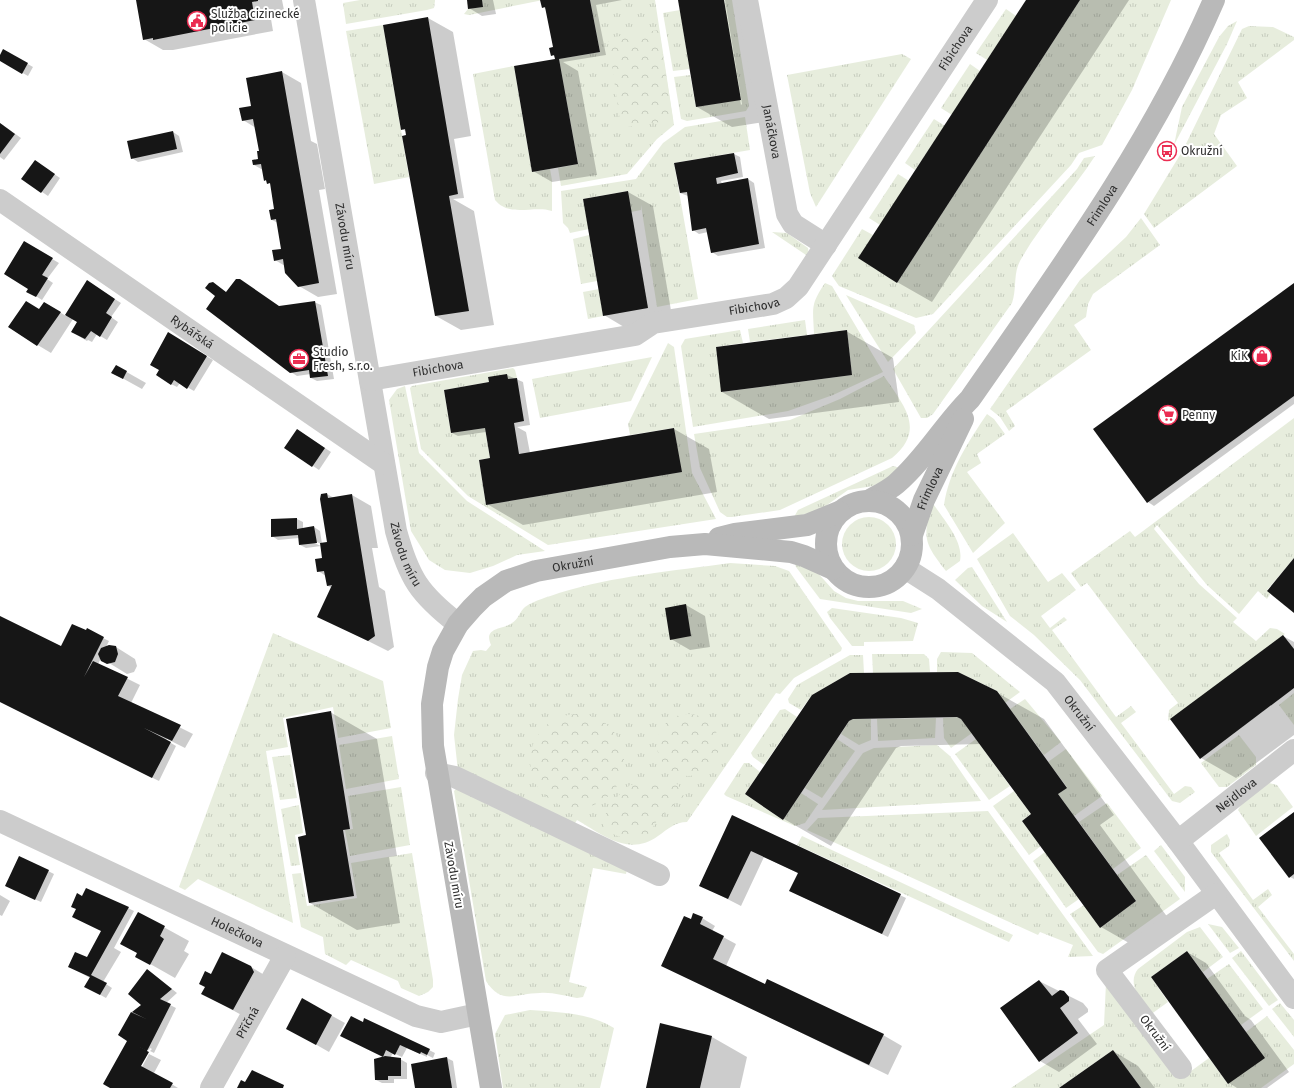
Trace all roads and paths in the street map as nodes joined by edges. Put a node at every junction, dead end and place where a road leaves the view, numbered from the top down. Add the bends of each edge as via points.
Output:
1 (304, 0) edge
2 (747, 0) edge
3 (986, 0) edge
4 (1214, 0) edge
5 (0, 200) edge
6 (826, 245) junction
7 (370, 380) junction
8 (970, 399) junction
9 (384, 464) junction
10 (870, 500) junction
11 (840, 512) junction
12 (912, 535) junction
13 (705, 544) junction
14 (905, 568) junction
15 (833, 569) junction
16 (458, 624) junction
17 (1294, 750) edge
18 (436, 773) junction
19 (0, 821) edge
20 (1178, 841) junction
21 (659, 875) dead end
22 (1216, 894) junction
23 (285, 956) junction
24 (1294, 998) edge
25 (478, 1014) junction
26 (1181, 1068) dead end
27 (211, 1088) edge
28 (491, 1088) edge

1 - 7 street, Závodu míru
2 - 6 street, Janáčkova via 787,214 793,224
3 - 6 street, Fibichova
4 - 8 main road, Frimlova via 1180,74 1133,157 1052,281
5 - 9 street, Rybářská
6 - 7 street, Fibichova via 798,287 786,298 773,304 653,322 635,335
7 - 9 street, Závodu míru
8 - 10 main road, Frimlova via 911,470 896,484
8 - 12 main road, Frimlova via 924,500
9 - 16 street, Závodu míru via 396,531 408,570 428,599
10 - 11 main road, Okružní via 844,507
10 - 12 main road, Okružní via 884,503 897,510 906,521
11 - 13 main road, Okružní via 807,525 734,534
11 - 15 main road, Okružní via 827,529 825,542 827,556
12 - 14 main road, Okružní via 912,552
13 - 15 main road, Okružní via 790,552
13 - 16 main road, Okružní via 638,552 519,576 506,581 483,597
14 - 15 main road, Okružní via 896,578 884,585 870,588 843,579
14 - 20 street, Okružní via 938,589 1055,682
16 - 18 main road, Závodu míru via 443,651 435,683 432,726
17 - 20 street, Nejdlova
18 - 21 street via 455,777
18 - 25 main road, Závodu míru
19 - 23 street, Holečkova
20 - 22 street, Okružní
22 - 24 street, Okružní
22 - 26 street, Okružní via 1107,970
23 - 25 street, Holečkova via 424,1019 450,1021
23 - 27 street, Příčná
25 - 28 main road, Závodu míru

